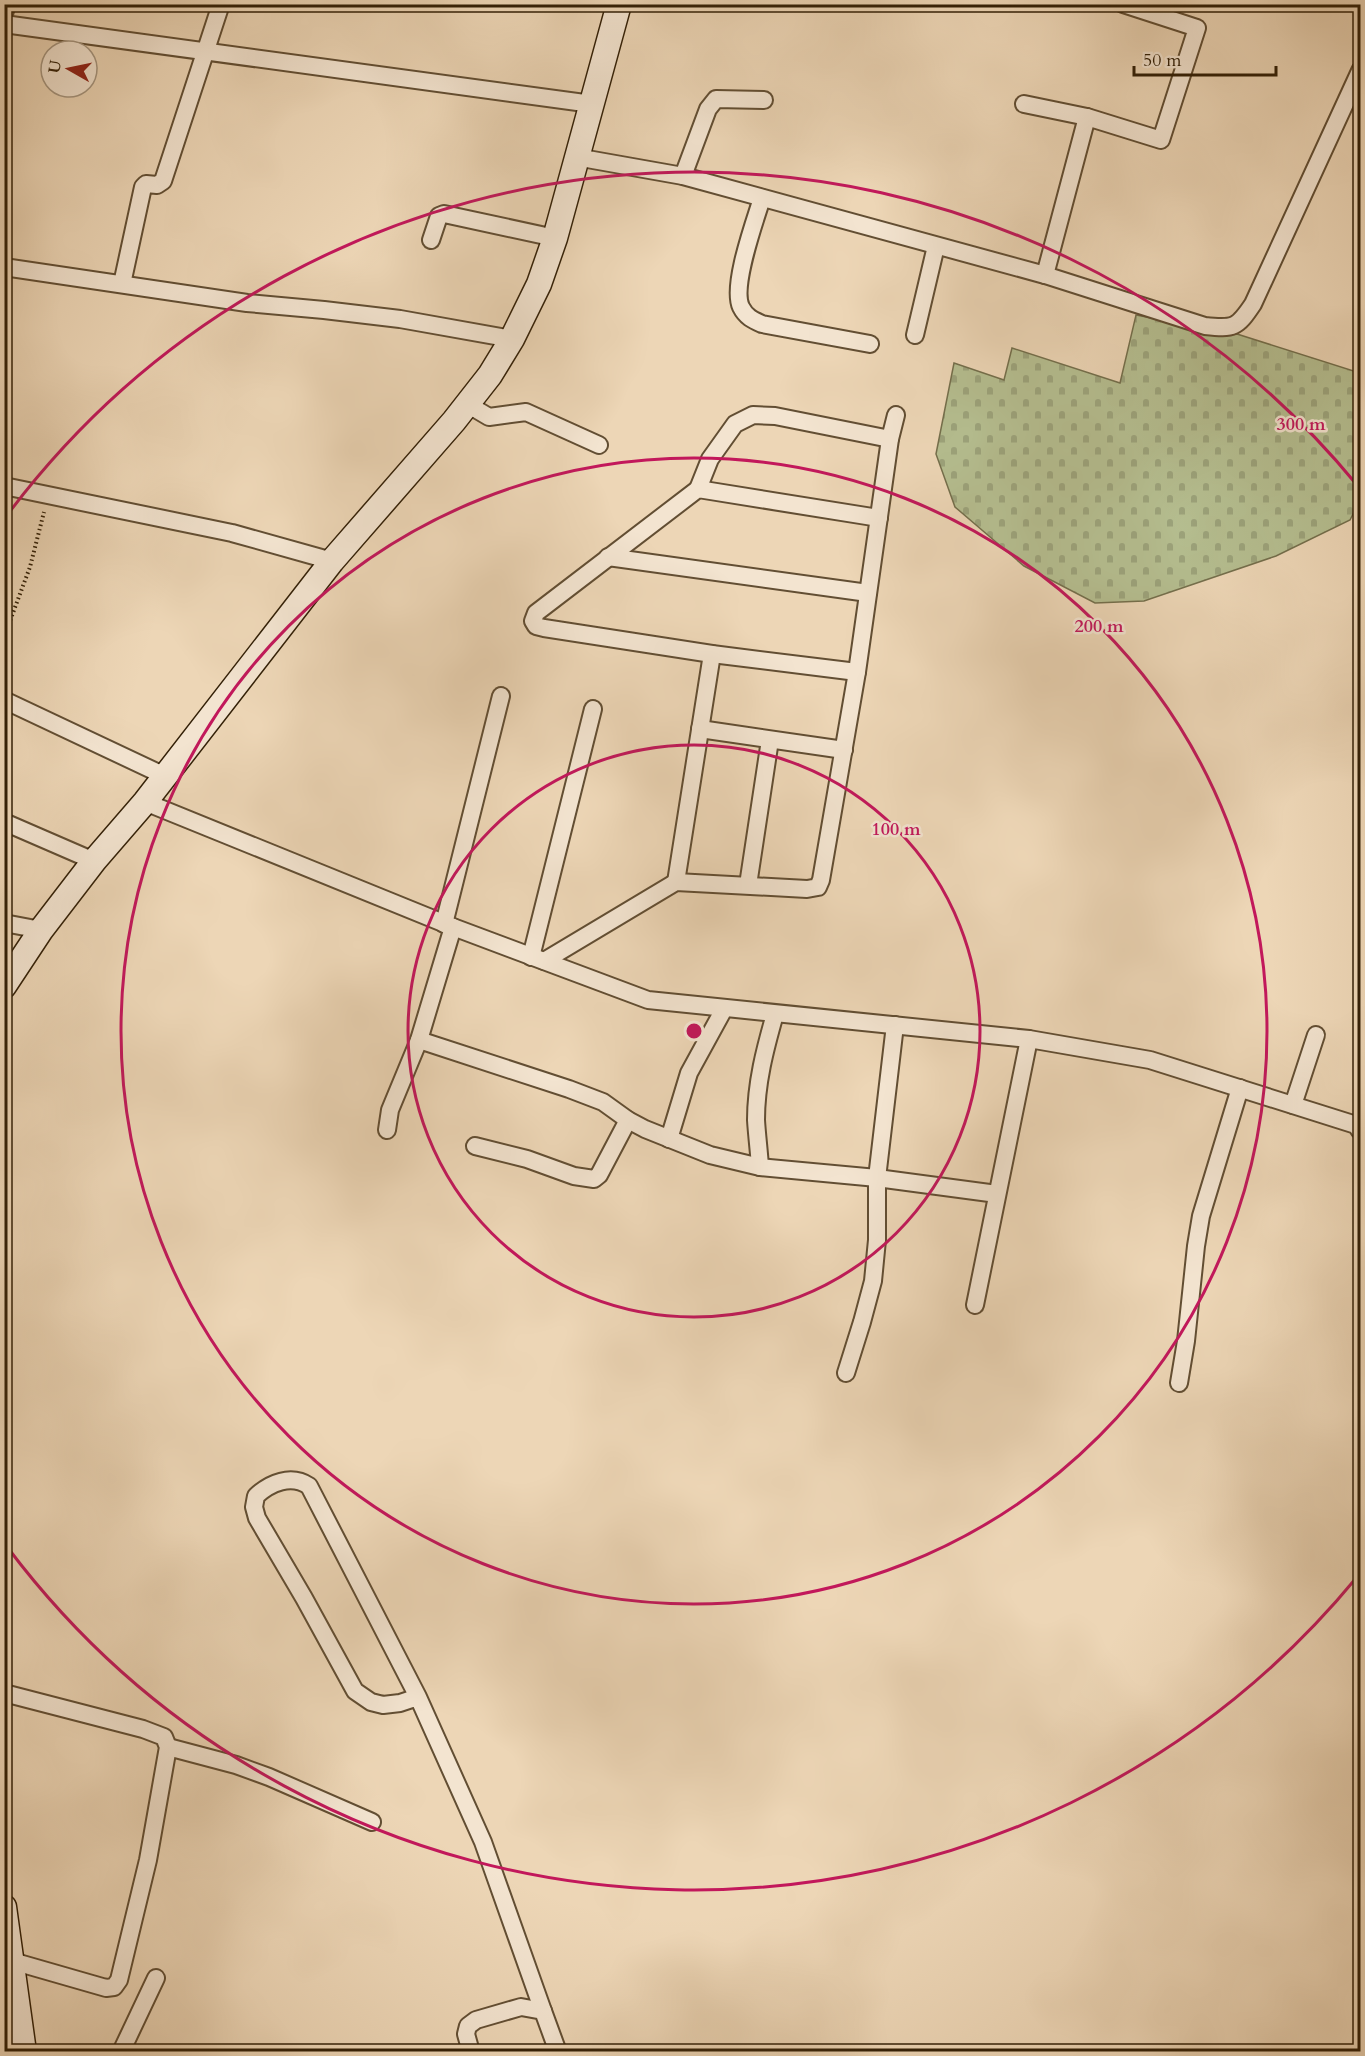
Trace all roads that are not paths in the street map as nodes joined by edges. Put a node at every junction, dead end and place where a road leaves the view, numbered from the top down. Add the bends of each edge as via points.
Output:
1 (7, 4) edge
2 (221, 4) edge
3 (619, 4) edge
4 (1123, 4) edge
5 (4, 14) edge
6 (4, 24) edge
7 (206, 53) junction
8 (1360, 71) edge
9 (764, 100) dead end
10 (592, 104) junction
11 (1024, 104) dead end
12 (1086, 117) junction
13 (576, 157) junction
14 (683, 176) junction
15 (762, 198) junction
16 (555, 238) junction
17 (431, 240) dead end
18 (936, 246) junction
19 (4, 267) edge
20 (1044, 275) junction
21 (122, 284) junction
22 (915, 335) dead end
23 (512, 339) junction
24 (870, 344) dead end
25 (467, 404) junction
26 (896, 415) dead end
27 (890, 439) junction
28 (599, 445) dead end
29 (4, 486) edge
30 (698, 489) junction
31 (879, 518) junction
32 (608, 557) junction
33 (333, 561) junction
34 (868, 593) junction
35 (712, 654) junction
36 (856, 672) junction
37 (501, 696) dead end
38 (5, 702) edge
39 (593, 709) dead end
40 (700, 729) junction
41 (770, 740) junction
42 (844, 750) junction
43 (165, 776) junction
44 (145, 802) junction
45 (4, 822) edge
46 (93, 861) junction
47 (676, 882) junction
48 (748, 885) junction
49 (4, 923) edge
50 (448, 925) junction
51 (41, 930) junction
52 (538, 959) junction
53 (4, 986) edge
54 (724, 1009) junction
55 (776, 1014) junction
56 (895, 1025) junction
57 (1316, 1035) dead end
58 (1029, 1039) junction
59 (419, 1040) junction
60 (1240, 1088) junction
61 (1293, 1105) junction
62 (628, 1120) junction
63 (387, 1130) dead end
64 (1360, 1131) edge
65 (669, 1139) junction
66 (475, 1146) dead end
67 (760, 1167) junction
68 (878, 1178) junction
69 (997, 1194) junction
70 (975, 1305) dead end
71 (846, 1373) dead end
72 (1179, 1383) dead end
73 (4, 1693) edge
74 (418, 1697) junction
75 (168, 1748) junction
76 (372, 1822) dead end
77 (4, 1907) edge
78 (12, 1962) junction
79 (156, 1978) dead end
80 (11, 2002) edge
81 (543, 2010) junction
82 (24, 2052) edge
83 (122, 2052) edge
84 (471, 2052) edge
85 (558, 2052) edge

1 - 5 street
2 - 7 street
3 - 10 street
4 - 12 street via 1197,28 1161,140
6 - 7 street
7 - 10 street
7 - 21 street via 164,181 143,187
8 - 20 street via 1253,304 1241,322 1226,328 1205,327
9 - 14 street via 716,99 708,109
10 - 13 street
11 - 12 street
12 - 20 street
13 - 14 street
13 - 16 street
14 - 15 street
15 - 18 street
15 - 24 street via 738,290 747,317 762,324
16 - 17 street via 444,214 439,216
16 - 23 street via 539,284
18 - 20 street
18 - 22 street
19 - 21 street
21 - 23 street via 247,303 400,319
23 - 25 street
25 - 28 street via 489,417 526,412
25 - 33 street
26 - 27 street
27 - 30 street via 753,415 735,424 710,459
27 - 31 street
29 - 33 street via 232,533
30 - 31 street
30 - 32 street
31 - 34 street
32 - 34 street
32 - 35 street via 536,614 536,626
33 - 43 street
34 - 36 street
35 - 36 street
35 - 40 street
36 - 42 street
37 - 50 street
38 - 43 street
39 - 52 street
40 - 41 street
40 - 47 street
41 - 42 street
41 - 48 street
42 - 48 street via 818,887
43 - 44 street
44 - 46 street
44 - 50 street
45 - 46 street
46 - 51 street
47 - 48 street
47 - 52 street
49 - 51 street
50 - 52 street
50 - 59 street
51 - 53 street
52 - 54 street via 648,1000
54 - 55 street
54 - 65 street via 688,1073
55 - 56 street
55 - 67 street via 759,1082 756,1120
56 - 58 street
56 - 68 street
57 - 61 street
58 - 60 street via 1150,1060
58 - 69 street
59 - 62 street via 603,1102
59 - 63 street via 390,1110
60 - 61 street
60 - 72 street via 1201,1216
61 - 64 street via 1356,1125
62 - 65 street
62 - 66 street via 594,1179
65 - 67 street via 710,1155
67 - 68 street
68 - 69 street
68 - 71 street via 873,1281
69 - 70 street
73 - 75 street via 143,1729 164,1737
74 - 74 street via 383,1705 355,1691 257,1518 256,1496 267,1486 294,1480 309,1485
74 - 81 street via 483,1842
75 - 76 street via 236,1765
75 - 78 street via 148,1860 119,1980 114,1987
77 - 78 street
78 - 80 street
79 - 83 street
80 - 82 street
81 - 84 street via 521,2007 476,2020 468,2026 466,2034
81 - 85 street

